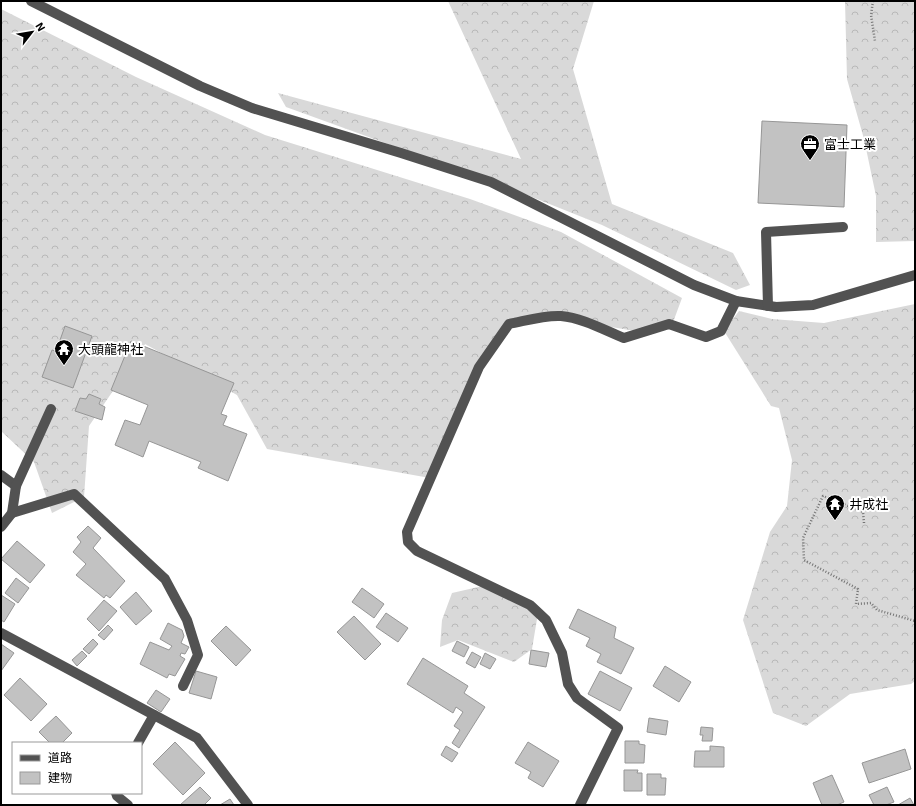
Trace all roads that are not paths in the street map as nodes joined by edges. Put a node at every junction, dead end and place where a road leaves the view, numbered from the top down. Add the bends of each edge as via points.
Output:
1 (31, 1) edge
2 (843, 227) dead end
3 (915, 275) edge
4 (736, 300) junction
5 (768, 306) junction
6 (51, 409) dead end
7 (1, 474) edge
8 (16, 486) junction
9 (12, 513) junction
10 (1, 527) edge
11 (1, 633) edge
12 (183, 686) dead end
13 (154, 715) junction
14 (139, 742) edge
15 (116, 794) edge
16 (128, 805) edge
17 (248, 805) edge
18 (580, 805) edge

1 - 4 street via 200,86 252,108 491,182 694,286
2 - 5 street via 766,232
3 - 5 street via 813,305
4 - 5 street
4 - 18 street via 721,331 706,337 669,324 624,338 570,317 559,316 509,324 479,367 407,532 408,542 417,551 530,605 546,620 562,653 568,684 577,698 618,728
6 - 8 street
7 - 8 street
8 - 9 street
9 - 10 street
9 - 12 street via 74,494 165,579 187,620 198,655
11 - 13 street
13 - 14 street
13 - 17 street via 197,738
15 - 16 street

